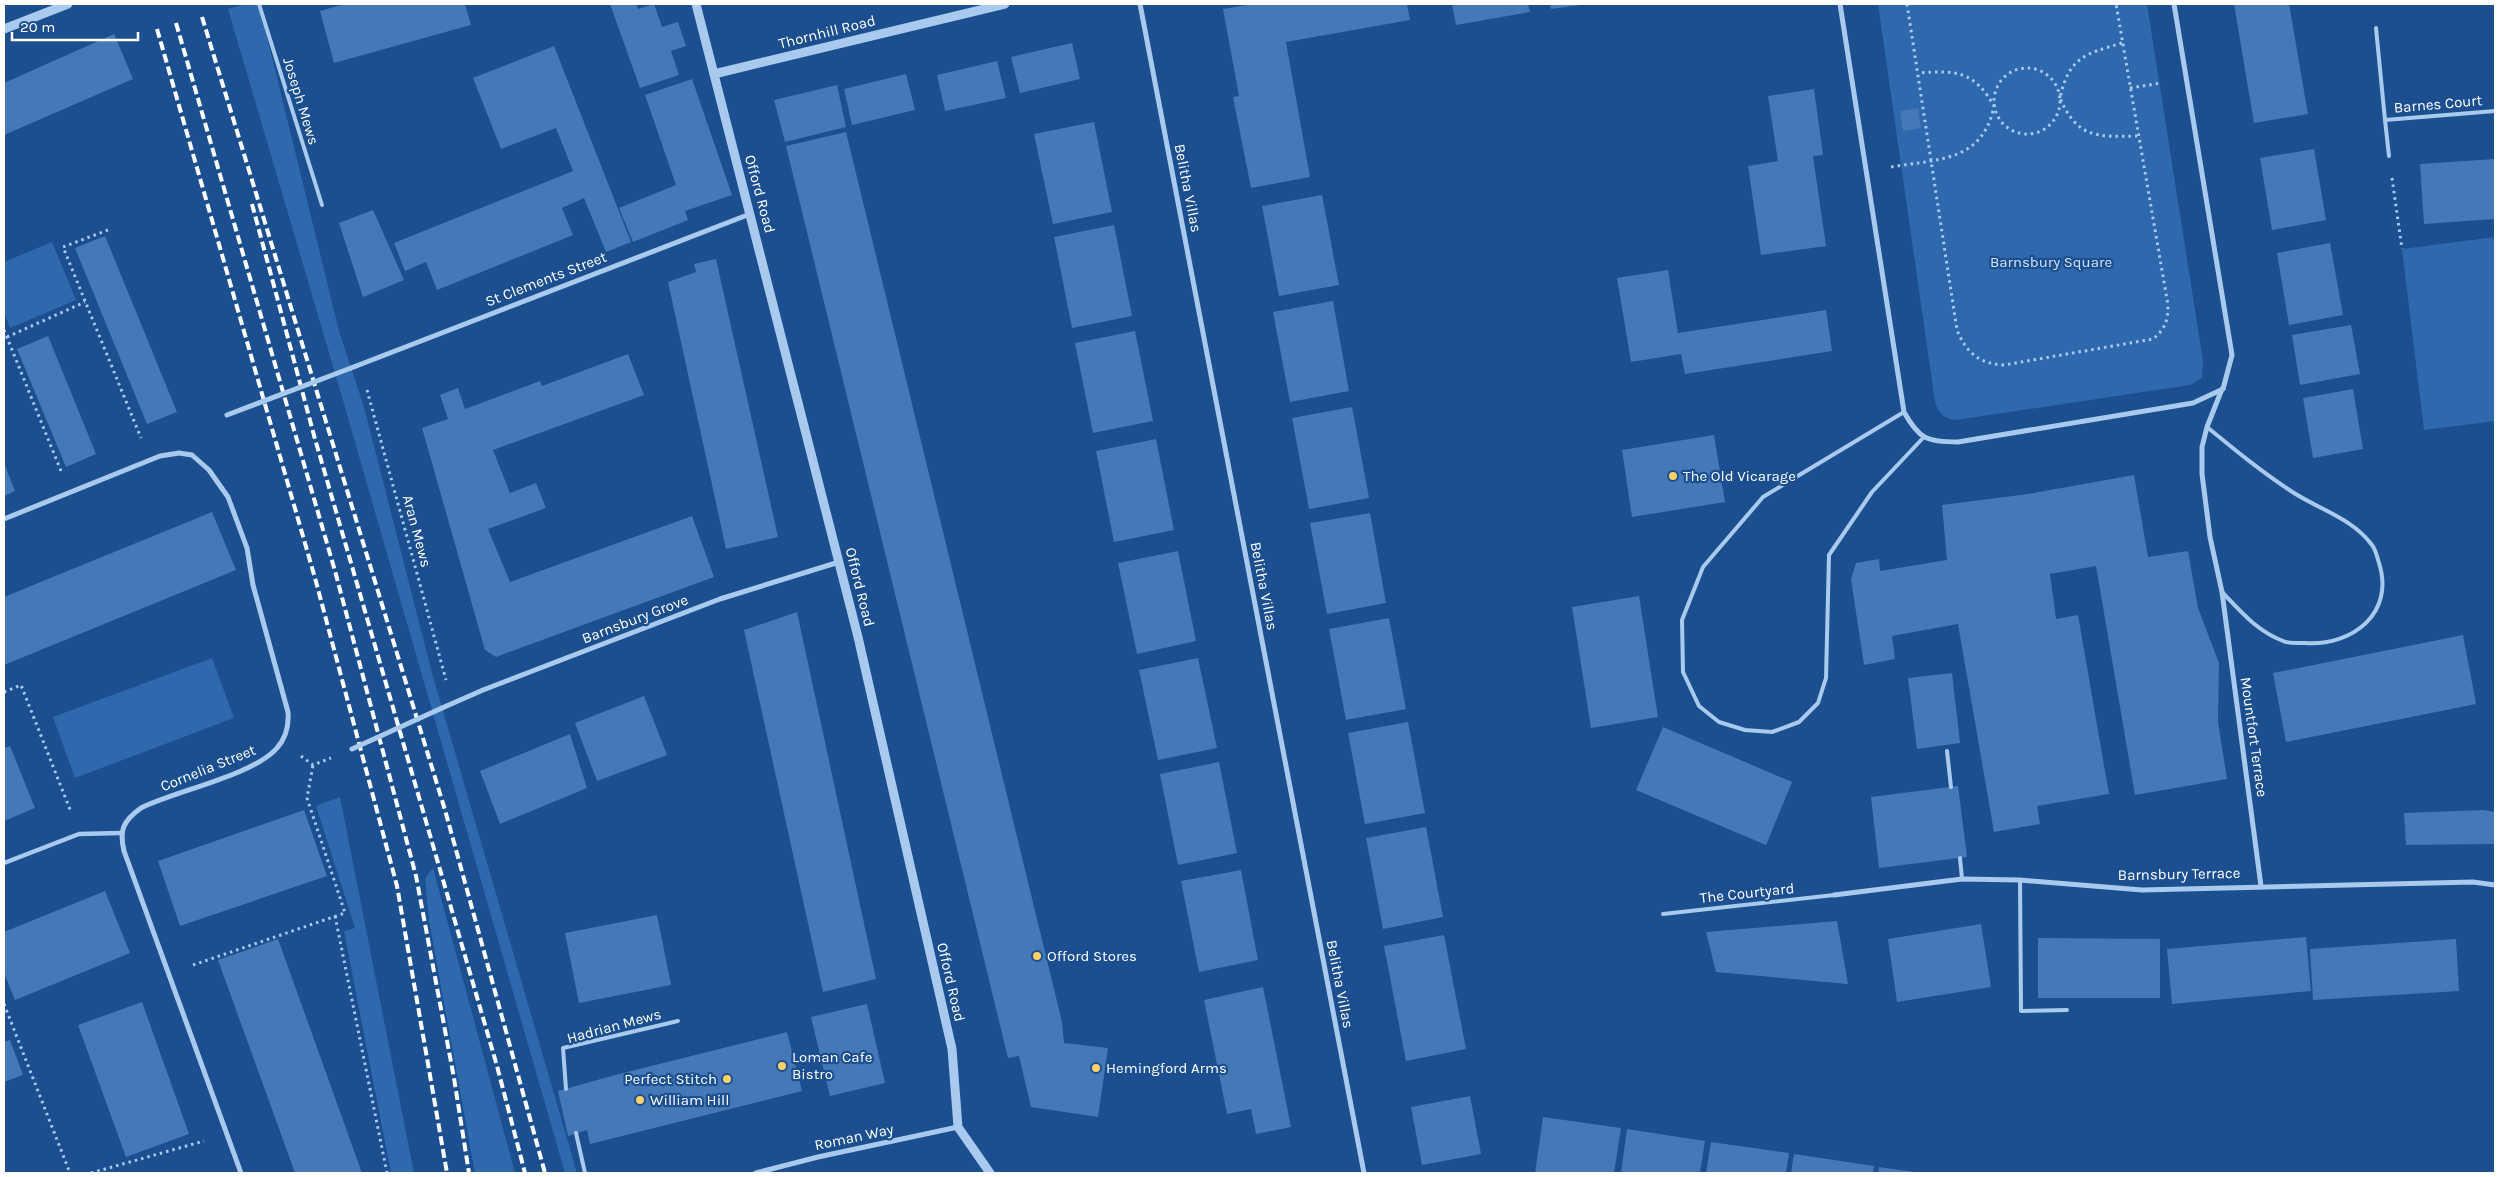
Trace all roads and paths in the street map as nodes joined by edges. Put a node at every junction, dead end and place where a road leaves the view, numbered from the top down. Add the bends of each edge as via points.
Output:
1 (68, 4) edge
2 (259, 4) edge
3 (696, 4) edge
4 (1005, 4) edge
5 (1140, 4) edge
6 (1840, 4) edge
7 (1907, 4) edge
8 (2116, 4) edge
9 (2174, 4) edge
10 (2376, 28) dead end
11 (4, 29) edge
12 (2122, 43) junction
13 (1919, 73) junction
14 (714, 74) junction
15 (2185, 79) junction
16 (2130, 88) junction
17 (2060, 98) junction
18 (1994, 106) junction
19 (2495, 110) edge
20 (2385, 120) junction
21 (2138, 136) junction
22 (2389, 156) joint
23 (1931, 160) junction
24 (1866, 171) junction
25 (322, 206) dead end
26 (750, 214) junction
27 (108, 230) dead end
28 (2402, 249) dead end
29 (85, 302) junction
30 (4, 330) edge
31 (6, 337) junction
32 (360, 365) junction
33 (2222, 389) junction
34 (1904, 412) junction
35 (227, 414) dead end
36 (2206, 427) junction
37 (1923, 438) junction
38 (150, 460) junction
39 (69, 492) junction
40 (4, 519) edge
41 (840, 562) junction
42 (2222, 592) junction
43 (4, 692) edge
44 (452, 703) junction
45 (282, 740) junction
46 (352, 749) joint
47 (1947, 751) dead end
48 (314, 765) junction
49 (1951, 787) dead end
50 (120, 833) junction
51 (79, 834) junction
52 (1960, 858) dead end
53 (4, 863) edge
54 (1962, 879) junction
55 (2020, 880) junction
56 (2495, 885) edge
57 (2261, 886) junction
58 (1834, 896) joint
59 (1663, 914) dead end
60 (335, 916) junction
61 (169, 974) junction
62 (4, 1004) edge
63 (2067, 1010) dead end
64 (678, 1021) dead end
65 (566, 1089) dead end
66 (958, 1127) junction
67 (576, 1133) dead end
68 (227, 1135) junction
69 (70, 1173) edge
70 (92, 1173) edge
71 (241, 1173) edge
72 (387, 1173) edge
73 (585, 1173) edge
74 (756, 1173) edge
75 (990, 1173) edge
76 (1364, 1173) edge

1 - 11 street
2 - 25 lane, Joseph Mews
3 - 14 street, Offord Road
4 - 14 street, Thornhill Road
5 - 76 street, Belitha Villas
6 - 24 street
7 - 13 path
8 - 12 path
9 - 15 street
10 - 20 lane, Barnes Court
12 - 16 path
12 - 17 path via 2103,48 2076,62 2068,71
13 - 18 path via 1958,72 1972,78
13 - 23 path
14 - 26 street, Offord Road
15 - 16 path
15 - 33 street via 2232,355
16 - 21 path
17 - 18 path via 2055,120 2037,133 2014,132 1998,117
17 - 18 path via 2058,88 2044,72 2023,68 2004,77 1998,85
17 - 21 path via 2072,122 2084,130 2096,135
18 - 23 path via 1987,132 1978,142 1968,149
19 - 20 lane, Barnes Court
20 - 22 lane
21 - 23 path via 2168,305 2168,319 2163,331 2140,343 2004,366 1990,365 1976,357 1963,346 1957,330
22 - 28 path
23 - 24 path
24 - 34 street
26 - 32 street, St Clements Street
26 - 41 street, Offord Road
27 - 29 path via 63,248
29 - 31 path
29 - 38 path
30 - 31 path
31 - 39 path
32 - 35 street, St Clements Street, bridge
32 - 44 path, Aran Mews
33 - 36 street, Mountfort Terrace
33 - 37 street via 2193,403 1958,442
34 - 37 street
34 - 37 lane via 1763,497 1703,566 1682,620 1683,672 1699,706 1719,722 1745,730 1772,732 1799,722 1818,703 1826,678 1829,555 1872,492
36 - 42 street, Mountfort Terrace via 2202,474 2210,537
36 - 42 lane via 2296,494 2343,518 2373,546 2384,580 2379,606 2365,625 2343,639 2314,644 2285,642 2259,630
38 - 39 street, Cornelia Street
38 - 45 street, Cornelia Street via 174,453 192,455 210,470 228,498 247,548 253,585 288,712 287,729
39 - 40 street, Cornelia Street
41 - 44 street, Barnsbury Grove via 720,599
41 - 66 street, Offord Road via 952,1049
42 - 57 street, Mountfort Terrace
43 - 51 path via 21,686
44 - 46 street, Barnsbury Grove, bridge
45 - 48 path
45 - 50 street, Cornelia Street via 262,762 141,808 125,822
46 - 48 path
47 - 49 lane
48 - 60 path via 307,798 345,913
50 - 51 street
50 - 61 street
51 - 53 street
52 - 54 lane
54 - 55 street, Barnsbury Terrace
54 - 58 street, Barnsbury Terrace
55 - 57 street, Barnsbury Terrace via 2142,890
55 - 63 lane via 2021,1011
56 - 57 street, Barnsbury Terrace via 2473,882
58 - 59 lane, The Courtyard
60 - 61 path
60 - 72 path
61 - 68 street
62 - 69 path
64 - 65 lane, Hadrian Mews via 563,1048
66 - 74 street, Roman Way
66 - 75 street
67 - 73 lane
68 - 70 path
68 - 71 street

